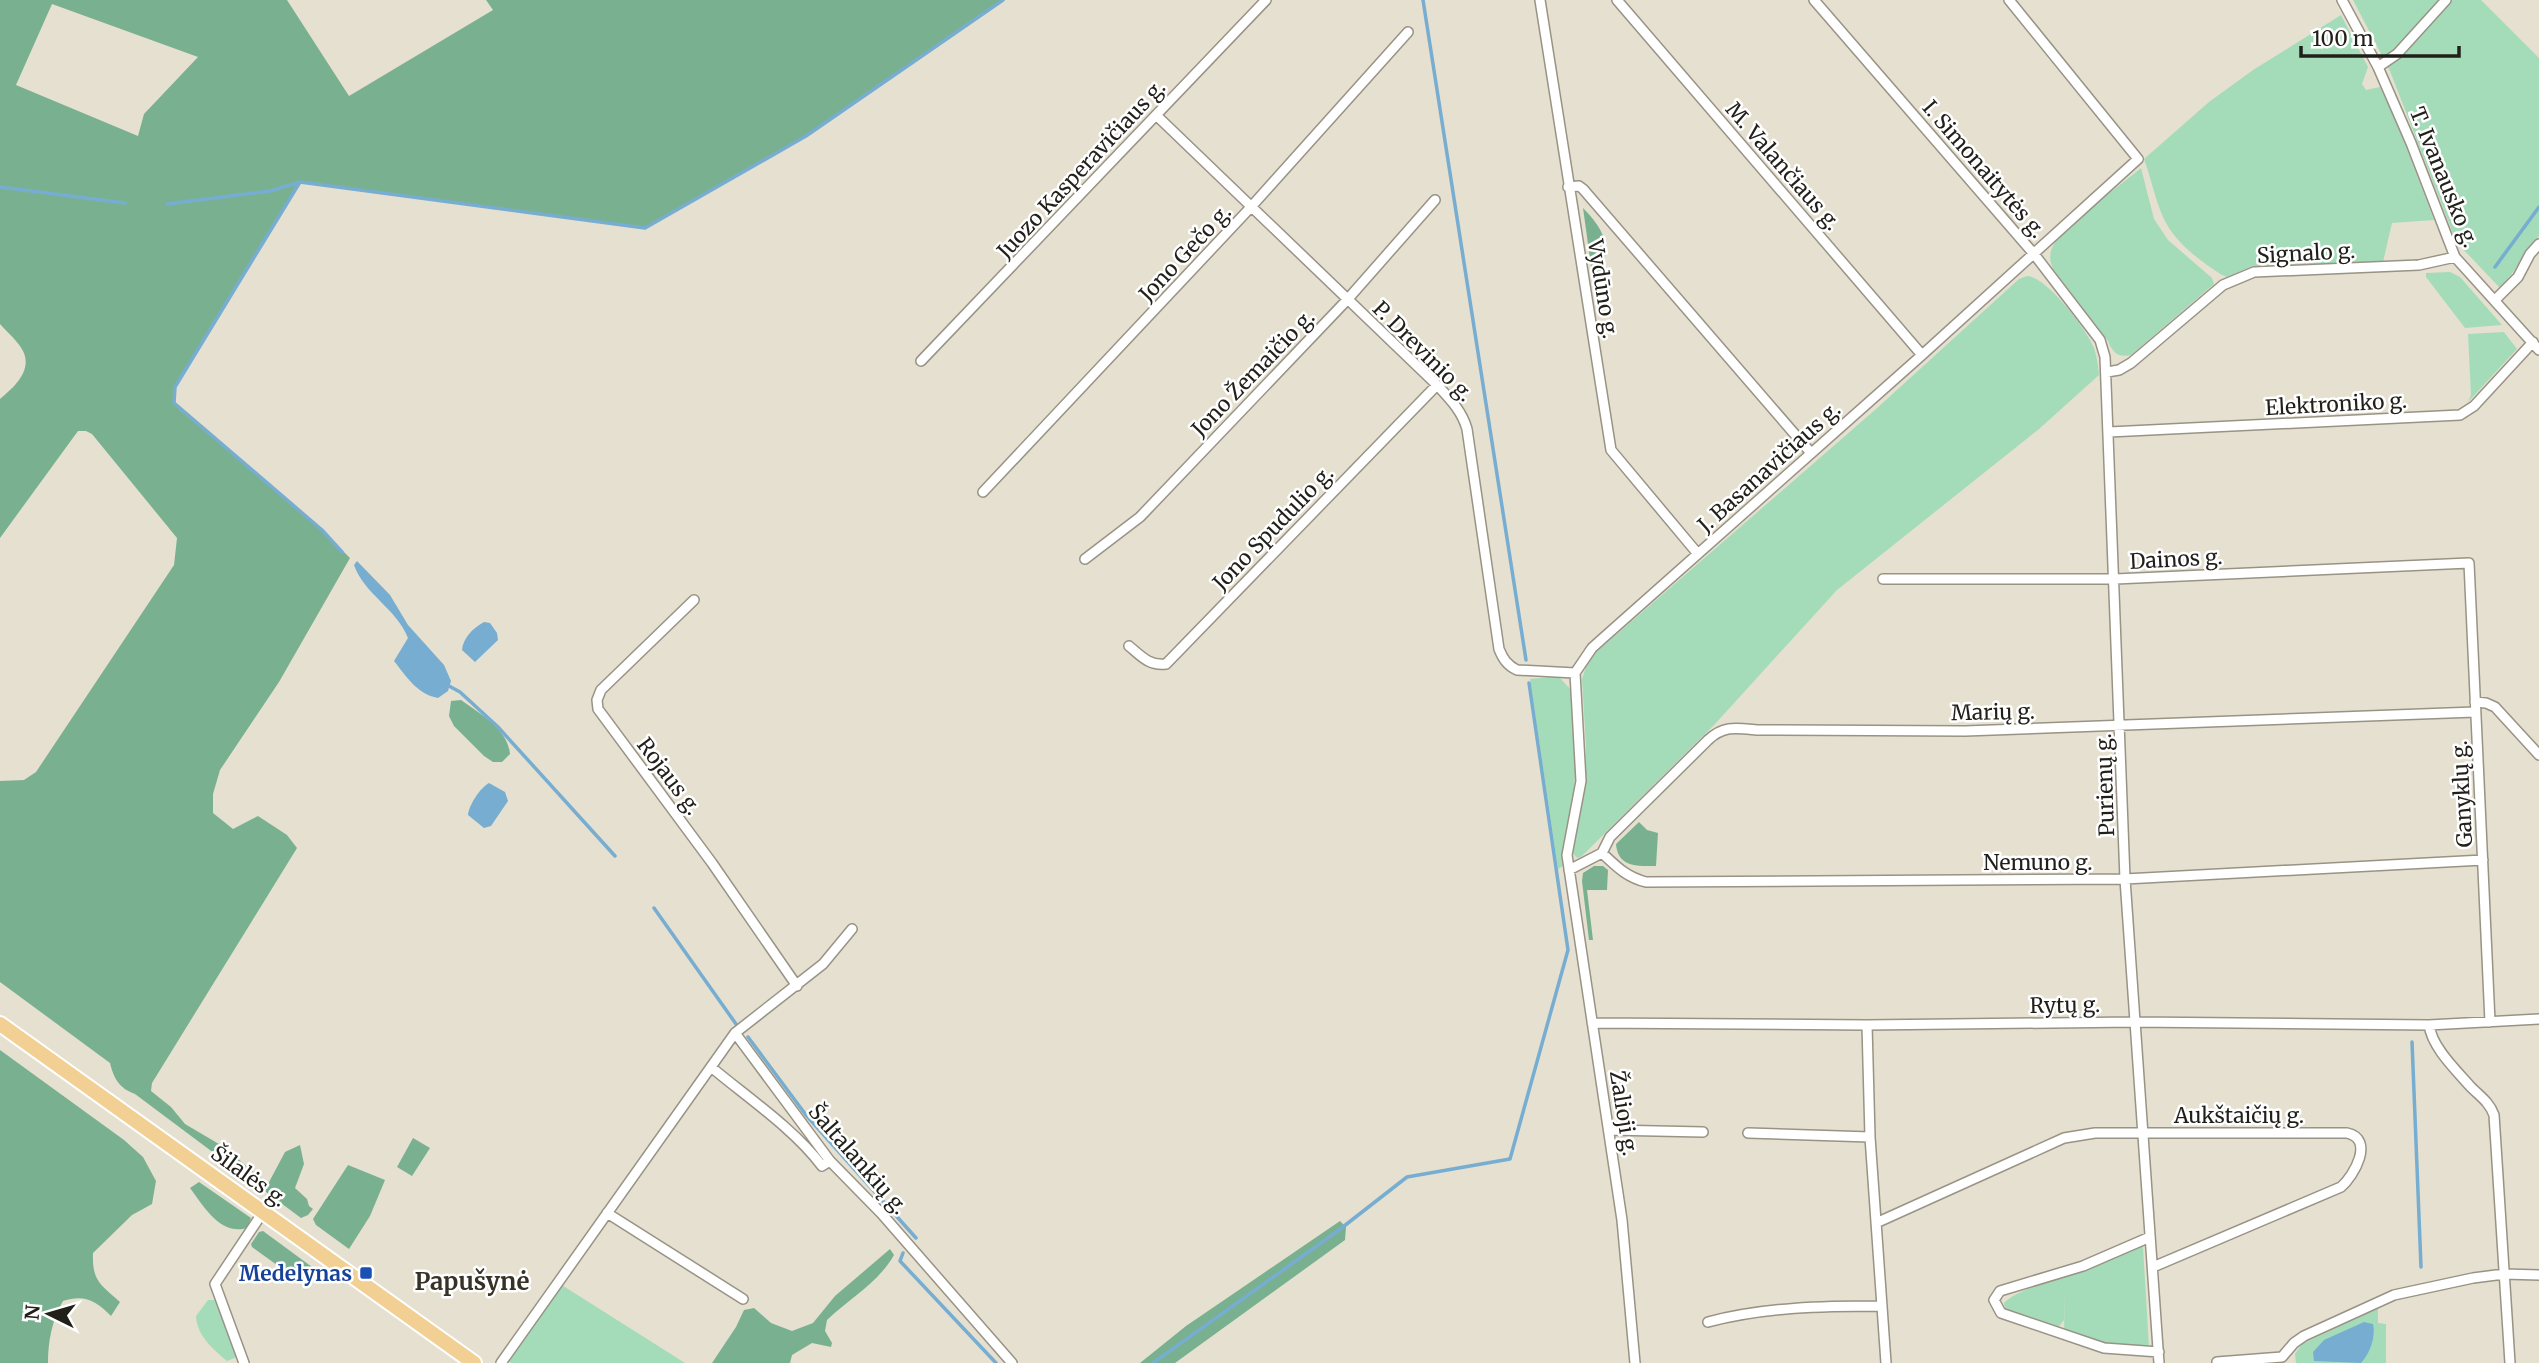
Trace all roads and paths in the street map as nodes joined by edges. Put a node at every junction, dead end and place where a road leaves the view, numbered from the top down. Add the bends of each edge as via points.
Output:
1 (1266, 0) edge
2 (1540, 0) edge
3 (1617, 0) edge
4 (1814, 0) edge
5 (2009, 0) edge
6 (2342, 0) edge
7 (2446, 0) edge
8 (1408, 32) dead end
9 (2378, 67) junction
10 (1156, 115) junction
11 (1569, 187) junction
12 (1435, 200) dead end
13 (1251, 207) junction
14 (2539, 244) edge
15 (2034, 254) junction
16 (2455, 257) junction
17 (1348, 300) junction
18 (2495, 300) junction
19 (2536, 346) edge
20 (1922, 355) junction
21 (922, 361) dead end
22 (2107, 372) junction
23 (1437, 385) junction
24 (2109, 432) junction
25 (1811, 453) junction
26 (983, 492) dead end
27 (1698, 554) junction
28 (1085, 559) dead end
29 (2469, 563) joint
30 (1884, 579) dead end
31 (2115, 579) junction
32 (694, 600) dead end
33 (1129, 646) dead end
34 (1575, 673) junction
35 (2475, 707) junction
36 (2120, 726) junction
37 (2539, 755) edge
38 (1602, 853) junction
39 (2483, 860) junction
40 (1569, 870) junction
41 (2125, 879) junction
42 (852, 929) dead end
43 (797, 986) junction
44 (2539, 1019) edge
45 (2134, 1022) junction
46 (2490, 1022) junction
47 (1592, 1023) junction
48 (0, 1024) edge
49 (1867, 1025) junction
50 (2429, 1025) junction
51 (735, 1033) junction
52 (711, 1067) junction
53 (1609, 1130) junction
54 (1703, 1132) dead end
55 (1748, 1133) dead end
56 (2144, 1133) junction
57 (1870, 1137) junction
58 (830, 1161) junction
59 (263, 1212) junction
60 (607, 1213) junction
61 (1876, 1223) junction
62 (2151, 1237) junction
63 (2153, 1267) junction
64 (2504, 1274) junction
65 (2539, 1275) edge
66 (743, 1299) dead end
67 (1882, 1306) junction
68 (1708, 1322) dead end
69 (2158, 1352) junction
70 (2285, 1360) edge
71 (2217, 1362) edge
72 (244, 1363) edge
73 (474, 1363) edge
74 (501, 1363) edge
75 (1012, 1363) edge
76 (1635, 1363) edge
77 (1886, 1363) edge
78 (2159, 1363) edge
79 (2510, 1363) edge

1 - 10 street, Juozo Kasperavičiaus g.
2 - 11 street, Vydūno g.
3 - 20 street, M. Valančiaus g.
4 - 15 street, I. Simonaitytės g.
5 - 15 street, J. Basanavičiaus g. via 2138,159
6 - 9 street, T. Ivanausko g.
7 - 9 street via 2397,54
8 - 13 street, Jono Gečo g.
9 - 16 street, T. Ivanausko g.
10 - 13 street, P. Drevinio g.
10 - 21 street, Juozo Kasperavičiaus g.
11 - 25 street via 1583,189
11 - 27 street, Vydūno g. via 1611,450
12 - 17 street, Jono Žemaičio g.
13 - 17 street, P. Drevinio g.
13 - 26 street, Jono Gečo g.
14 - 18 street via 2518,277
15 - 20 street, J. Basanavičiaus g.
15 - 22 street, I. Simonaitytės g. via 2100,340
16 - 18 street, T. Ivanausko g.
16 - 22 street, Signalo g. via 2419,265 2254,272 2238,277 2131,363
17 - 23 street, P. Drevinio g.
17 - 28 street, Jono Žemaičio g. via 1140,517
18 - 19 street, T. Ivanausko g.
19 - 24 street, Elektroniko g. via 2460,415
20 - 25 street, J. Basanavičiaus g.
22 - 24 street, Purienų g.
23 - 33 street, Jono Spudulio g. via 1166,664 1156,666
23 - 34 street, P. Drevinio g. via 1464,417 1467,429 1499,649 1508,666 1517,670
24 - 31 street, Purienų g.
25 - 27 street, J. Basanavičiaus g.
27 - 34 street, J. Basanavičiaus g. via 1592,648
29 - 31 street, Dainos g.
29 - 35 street, Ganyklų g.
30 - 31 street, Dainos g.
31 - 36 street, Purienų g.
32 - 43 street, Rojaus g. via 601,690 598,709
34 - 40 street via 1581,781 1568,841
35 - 36 street, Marių g.
35 - 37 street via 2486,704 2495,708
35 - 39 street, Ganyklų g.
36 - 38 street, Marių g. via 1965,731 1730,727 1718,730 1610,837
36 - 41 street, Purienų g.
38 - 40 street, Marių g.
38 - 41 street, Nemuno g. via 1623,873 1646,882
39 - 41 street, Nemuno g.
39 - 46 street, Ganyklų g.
40 - 47 street, Žalioji g.
41 - 45 street, Purienų g.
42 - 43 street
43 - 51 street
44 - 46 street, Rytų g.
45 - 49 street, Rytų g.
45 - 50 street, Rytų g.
45 - 56 street, Purienų g.
46 - 50 street, Rytų g.
47 - 49 street, Rytų g.
47 - 53 street, Žalioji g.
48 - 59 main road, Šilalės g.
49 - 57 street
50 - 64 street via 2434,1041 2494,1115
51 - 52 street
51 - 58 street, Šaltalankių g.
52 - 58 street via 822,1166
52 - 60 street
53 - 54 street
53 - 76 street, Žalioji g.
55 - 57 street
56 - 61 street, Aukštaičių g. via 2064,1138
56 - 62 street, Purienų g.
56 - 63 street, Aukštaičių g. via 2347,1133 2360,1141 2362,1151 2341,1187
57 - 61 street
58 - 75 street, Šaltalankių g.
59 - 72 street via 215,1284
59 - 73 main road, Šilalės g.
60 - 66 street
60 - 74 street
61 - 67 street
62 - 63 street, Purienų g.
62 - 69 street via 2083,1266 2000,1292 1994,1300 2001,1313 2081,1342
63 - 69 street, Purienų g.
64 - 65 street
64 - 70 street via 2378,1301 2304,1336
64 - 79 street
67 - 68 street via 1776,1309
67 - 77 street
69 - 78 street, Purienų g.
70 - 71 street

